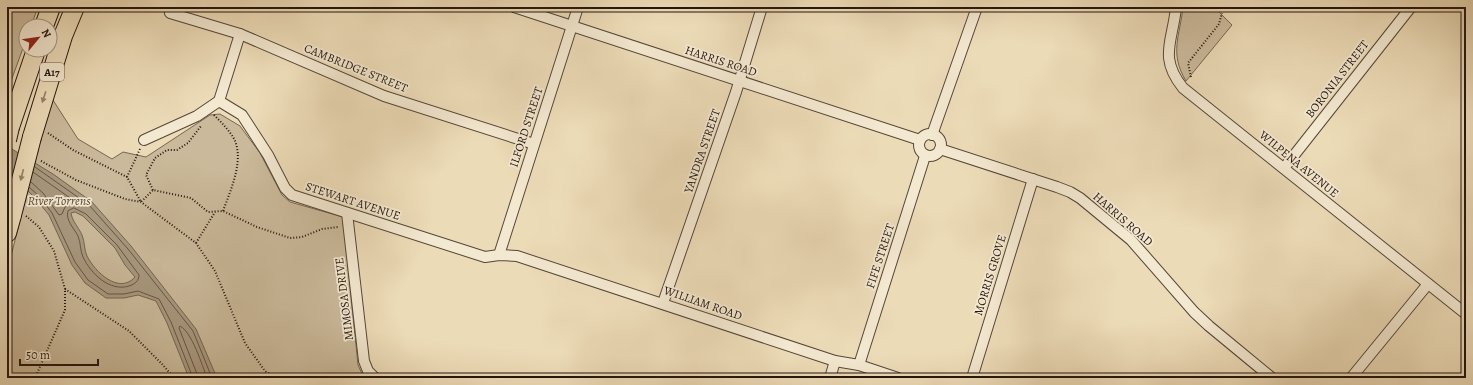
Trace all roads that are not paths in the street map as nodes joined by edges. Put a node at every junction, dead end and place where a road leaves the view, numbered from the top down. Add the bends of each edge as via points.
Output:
1 (51, 7) edge
2 (75, 7) edge
3 (514, 7) edge
4 (578, 7) edge
5 (762, 7) edge
6 (977, 7) edge
7 (1176, 7) edge
8 (1411, 7) edge
9 (170, 13) dead end
10 (47, 18) edge
11 (572, 26) junction
12 (240, 34) junction
13 (33, 58) edge
14 (740, 80) junction
15 (219, 101) junction
16 (9, 133) edge
17 (932, 135) junction
18 (144, 140) road end
19 (920, 140) junction
20 (534, 144) junction
21 (940, 149) junction
22 (925, 156) junction
23 (1284, 168) junction
24 (1033, 179) junction
25 (347, 213) junction
26 (7, 233) edge
27 (500, 255) junction
28 (1428, 284) junction
29 (663, 303) junction
30 (1466, 314) edge
31 (835, 361) junction
32 (859, 365) junction
33 (375, 378) edge
34 (830, 378) edge
35 (898, 378) edge
36 (972, 378) edge
37 (1272, 378) edge
38 (1352, 378) edge

1 - 10 highway
2 -> 26 highway, A17, bridge via 34,131 17,214
3 - 11 street, HARRIS ROAD
4 - 11 street, ILFORD STREET
5 - 14 street, YANDRA STREET
6 - 17 street
7 - 23 street, WILPENA AVENUE via 1168,51 1171,71 1176,80 1182,88
8 - 23 street, BORONIA STREET
9 - 12 street, CAMBRIDGE STREET
11 - 14 street, HARRIS ROAD
11 - 20 street, ILFORD STREET
12 - 15 street
12 - 20 street, CAMBRIDGE STREET via 384,96
13 - 16 highway, A17
14 - 19 street, HARRIS ROAD
14 - 29 street, YANDRA STREET
15 - 18 street via 197,116
15 - 25 street, STEWART AVENUE via 242,115 268,154 285,188 292,195
17 - 19 street
17 - 21 street via 940,143
19 - 22 street via 919,148
20 - 27 street, ILFORD STREET
21 - 22 street via 933,156
21 - 24 street, HARRIS ROAD
22 - 32 street, FIFE STREET
23 - 28 street, WILPENA AVENUE
24 - 36 street, MORRIS GROVE
24 - 37 street, HARRIS ROAD via 1080,198 1131,240 1194,312
25 - 27 street, STEWART AVENUE via 485,257
25 - 33 street, MIMOSA DRIVE via 364,361 368,371
27 - 29 street, WILLIAM ROAD via 517,256
28 - 30 street, WILPENA AVENUE
28 - 38 street
29 - 31 street, WILLIAM ROAD
31 - 32 street, WILLIAM ROAD
31 - 34 street
32 - 35 street, WILLIAM ROAD

